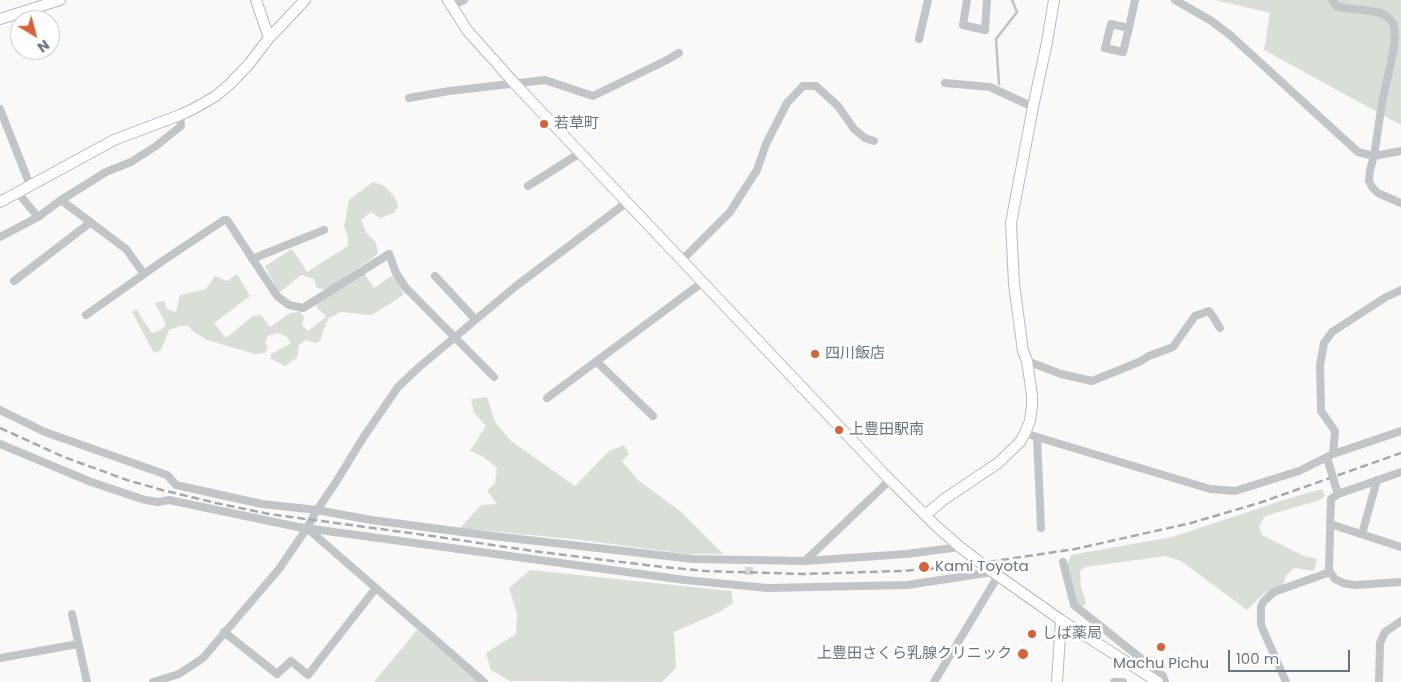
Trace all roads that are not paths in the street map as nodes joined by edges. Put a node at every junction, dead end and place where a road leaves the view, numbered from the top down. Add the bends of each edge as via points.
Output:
1 (60, 0) edge
2 (256, 0) edge
3 (305, 0) edge
4 (464, 0) edge
5 (928, 0) edge
6 (967, 0) edge
7 (987, 0) edge
8 (1054, 0) edge
9 (1135, 0) edge
10 (1175, 0) edge
11 (1332, 0) edge
12 (450, 3) edge
13 (38, 4) edge
14 (0, 19) edge
15 (1129, 28) dead end
16 (269, 38) junction
17 (919, 39) dead end
18 (679, 53) dead end
19 (945, 83) dead end
20 (515, 84) junction
21 (409, 98) dead end
22 (1033, 108) junction
23 (0, 109) edge
24 (180, 115) junction
25 (874, 141) dead end
26 (1401, 151) edge
27 (580, 153) junction
28 (1374, 156) junction
29 (30, 185) junction
30 (528, 186) dead end
31 (18, 193) junction
32 (61, 200) junction
33 (0, 202) edge
34 (626, 203) junction
35 (1401, 203) edge
36 (38, 217) junction
37 (91, 222) junction
38 (324, 230) dead end
39 (0, 237) edge
40 (252, 259) junction
41 (681, 261) junction
42 (144, 274) junction
43 (435, 276) dead end
44 (14, 281) dead end
45 (703, 282) junction
46 (1401, 290) edge
47 (86, 315) dead end
48 (475, 319) junction
49 (1220, 328) dead end
50 (454, 337) junction
51 (1027, 361) junction
52 (597, 362) junction
53 (494, 377) dead end
54 (547, 398) dead end
55 (0, 410) edge
56 (653, 416) dead end
57 (1401, 431) edge
58 (1026, 432) junction
59 (1037, 437) junction
60 (0, 444) edge
61 (1330, 456) junction
62 (1401, 472) edge
63 (890, 480) junction
64 (1378, 480) junction
65 (1338, 494) junction
66 (317, 510) junction
67 (925, 515) junction
68 (1330, 524) junction
69 (307, 528) junction
70 (1041, 528) dead end
71 (1362, 534) junction
72 (960, 547) junction
73 (1400, 547) edge
74 (805, 561) junction
75 (1063, 562) dead end
76 (1330, 572) junction
77 (994, 573) junction
78 (1401, 582) edge
79 (376, 588) junction
80 (72, 614) dead end
81 (1060, 620) junction
82 (1401, 621) edge
83 (224, 632) junction
84 (78, 644) junction
85 (0, 658) edge
86 (86, 682) edge
87 (152, 682) edge
88 (484, 682) edge
89 (934, 682) edge
90 (1057, 682) edge
91 (1114, 682) edge
92 (1123, 682) edge
93 (1158, 682) edge
94 (1165, 682) edge
95 (1286, 682) edge
96 (1378, 682) edge

1 - 13 street
2 - 16 street
3 - 16 street
4 - 12 street
5 - 17 street
6 - 7 street via 963,25 985,30
8 - 22 street
9 - 15 street
10 - 28 street via 1230,35 1358,152
11 - 28 street via 1336,6 1380,14 1394,25 1393,53
12 - 20 street via 467,30
13 - 14 street
16 - 24 street via 249,64 216,96
18 - 20 street via 593,96 545,80
19 - 22 street via 990,87
20 - 21 street
20 - 27 street
22 - 51 street via 1012,223 1014,284
23 - 29 street
24 - 29 street via 114,140
24 - 32 street via 181,126 156,146
25 - 41 street via 854,129 838,106 816,86 802,86 787,103 757,170 730,212
26 - 28 street
27 - 30 street
27 - 34 street
28 - 35 street via 1369,181 1372,187
29 - 31 street
31 - 33 street
31 - 36 street
32 - 36 street
32 - 37 street
34 - 41 street
34 - 48 street
36 - 39 street
37 - 42 street via 126,248
37 - 44 street
38 - 40 street
40 - 42 street via 224,220
40 - 50 street via 277,296 289,305 303,308 388,254 406,288
41 - 45 street
42 - 47 street
43 - 48 street
45 - 52 street
45 - 63 street
46 - 61 street via 1332,332 1324,343 1320,364 1321,411 1336,431
48 - 50 street
49 - 51 street via 1209,311 1195,316 1173,347 1092,381
50 - 53 street
50 - 66 street via 398,387
51 - 58 street via 1032,406
52 - 54 street
52 - 56 street
55 - 66 street via 45,432 167,475 176,485 262,504
57 - 61 street
58 - 59 street
58 - 67 street via 998,463
59 - 61 street via 1210,490 1235,491 1261,484
59 - 70 street
60 - 69 street via 91,482 145,500 169,500
61 - 65 street, bridge
62 - 64 street
63 - 67 street
63 - 74 street
64 - 65 street
64 - 71 street
65 - 68 street via 1331,498
66 - 69 street
66 - 74 street via 493,536 692,559 749,564
67 - 72 street
68 - 71 street
68 - 76 street
69 - 77 street via 685,580 749,582 768,588 907,585
69 - 79 street
69 - 83 street via 279,569
71 - 73 street
72 - 74 street
72 - 77 street, bridge
75 - 94 street via 1074,605 1163,676
76 - 78 street via 1339,582 1355,585
76 - 95 street via 1274,592 1261,606 1261,625
77 - 81 street
77 - 89 street
79 - 83 street via 308,676 291,661 277,674
79 - 88 street
80 - 84 street
81 - 90 street
81 - 93 street
82 - 96 street via 1385,632 1380,643
83 - 87 street via 203,658 192,666 179,674
84 - 85 street
84 - 86 street
91 - 92 street

